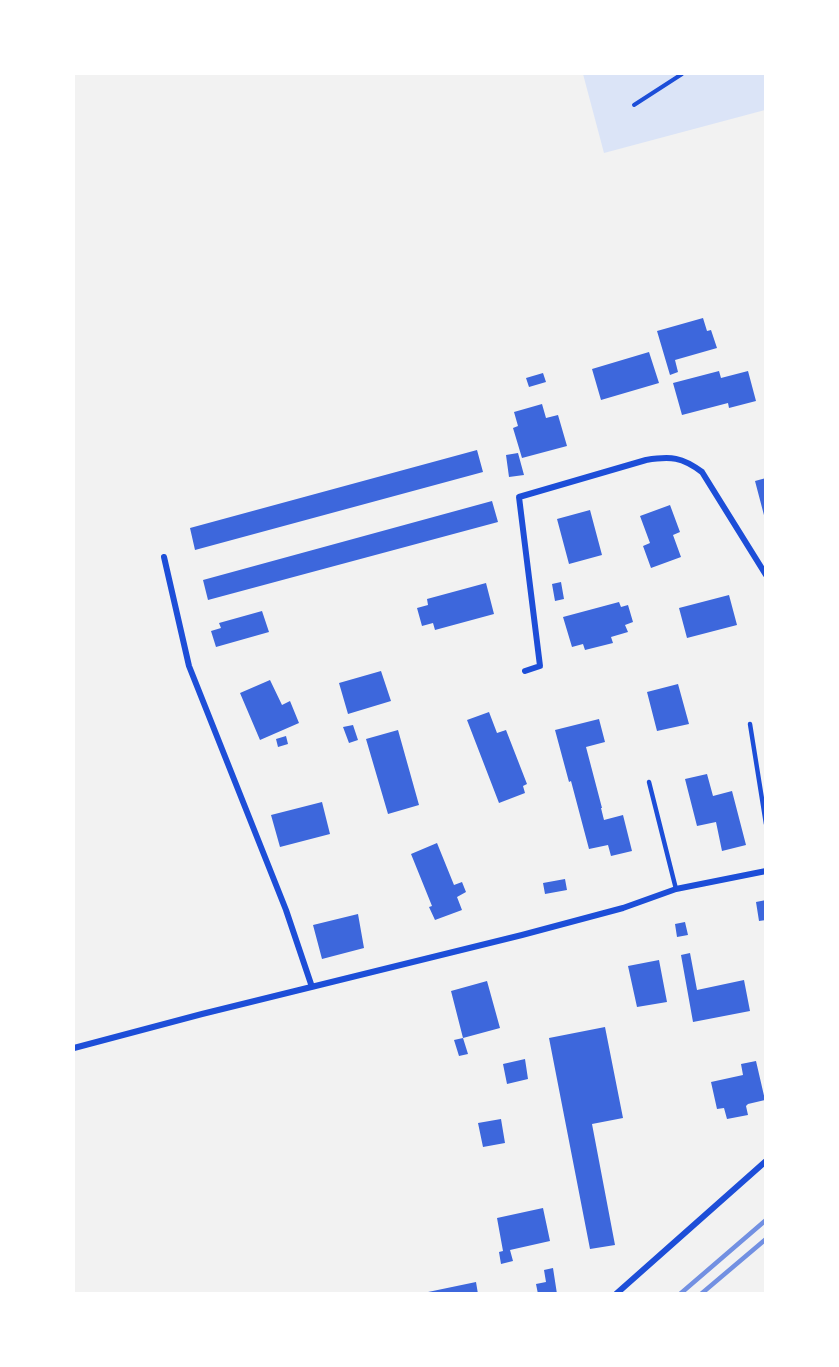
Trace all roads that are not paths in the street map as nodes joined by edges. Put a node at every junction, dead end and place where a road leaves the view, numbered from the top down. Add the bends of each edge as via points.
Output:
1 (164, 557) dead end
2 (765, 575) edge
3 (525, 671) dead end
4 (750, 724) dead end
5 (649, 782) dead end
6 (765, 824) edge
7 (765, 871) edge
8 (676, 889) junction
9 (312, 987) junction
10 (74, 1048) edge
11 (765, 1161) edge
12 (616, 1293) edge

1 - 9 street via 189,666 286,910
2 - 3 street via 702,472 686,461 665,457 646,460 519,497 540,666
4 - 6 lane
5 - 8 lane
7 - 8 street
8 - 9 street via 623,908
9 - 10 street
11 - 12 street

